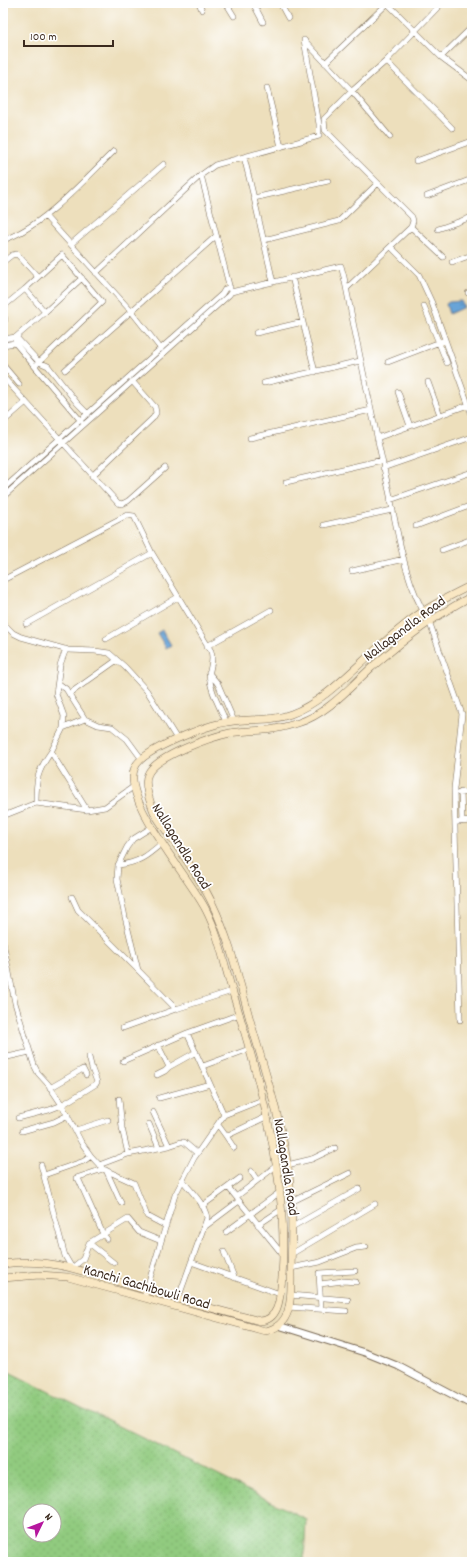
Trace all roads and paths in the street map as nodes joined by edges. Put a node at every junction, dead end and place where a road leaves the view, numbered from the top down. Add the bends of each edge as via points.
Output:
1 (199, 3) edge
2 (226, 3) edge
3 (253, 3) edge
4 (280, 3) edge
5 (387, 3) edge
6 (442, 3) edge
7 (202, 10) dead end
8 (234, 16) dead end
9 (288, 18) dead end
10 (263, 22) dead end
11 (472, 27) edge
12 (415, 31) junction
13 (441, 57) junction
14 (386, 61) junction
15 (325, 63) junction
16 (471, 78) edge
17 (267, 88) dead end
18 (352, 91) junction
19 (452, 128) dead end
20 (390, 137) dead end
21 (472, 141) edge
22 (281, 147) junction
23 (114, 151) dead end
24 (244, 157) junction
25 (416, 161) dead end
26 (164, 164) dead end
27 (201, 175) junction
28 (472, 180) edge
29 (328, 181) dead end
30 (378, 183) junction
31 (427, 196) dead end
32 (254, 198) junction
33 (45, 216) junction
34 (472, 216) edge
35 (411, 227) junction
36 (438, 228) dead end
37 (216, 236) junction
38 (3, 240) edge
39 (264, 240) junction
40 (71, 244) junction
41 (391, 247) junction
42 (472, 255) edge
43 (443, 257) dead end
44 (4, 260) edge
45 (452, 262) dead end
46 (96, 272) junction
47 (38, 276) junction
48 (292, 277) junction
49 (82, 278) junction
50 (273, 282) junction
51 (25, 288) junction
52 (347, 288) junction
53 (230, 289) junction
54 (224, 296) junction
55 (424, 306) dead end
56 (3, 307) edge
57 (131, 311) junction
58 (45, 312) junction
59 (3, 316) edge
60 (303, 322) junction
61 (3, 325) edge
62 (256, 333) dead end
63 (16, 337) junction
64 (3, 338) edge
65 (445, 338) junction
66 (438, 340) junction
67 (16, 343) junction
68 (3, 345) edge
69 (161, 348) junction
70 (360, 361) junction
71 (388, 362) dead end
72 (447, 363) dead end
73 (37, 364) junction
74 (3, 365) edge
75 (65, 370) dead end
76 (315, 372) junction
77 (3, 377) edge
78 (132, 381) junction
79 (428, 382) dead end
80 (264, 383) dead end
81 (19, 384) dead end
82 (398, 392) dead end
83 (26, 402) junction
84 (470, 404) edge
85 (371, 410) junction
86 (88, 414) junction
87 (440, 415) junction
88 (472, 415) edge
89 (81, 421) junction
90 (3, 422) edge
91 (410, 426) junction
92 (472, 437) edge
93 (250, 438) dead end
94 (377, 438) junction
95 (62, 441) junction
96 (382, 460) junction
97 (165, 468) dead end
98 (383, 468) junction
99 (472, 472) edge
100 (92, 476) junction
101 (286, 482) dead end
102 (3, 488) edge
103 (3, 497) edge
104 (390, 500) junction
105 (472, 505) edge
106 (392, 510) junction
107 (324, 525) dead end
108 (416, 526) dead end
109 (472, 539) edge
110 (442, 550) dead end
111 (152, 553) junction
112 (404, 559) junction
113 (352, 571) dead end
114 (3, 580) edge
115 (472, 585) edge
116 (472, 596) edge
117 (178, 597) junction
118 (271, 610) dead end
119 (422, 612) junction
120 (429, 621) junction
121 (3, 623) edge
122 (26, 624) dead end
123 (106, 639) dead end
124 (208, 646) junction
125 (66, 649) junction
126 (117, 660) junction
127 (209, 673) junction
128 (58, 683) junction
129 (70, 694) junction
130 (85, 719) junction
131 (234, 721) junction
132 (226, 722) junction
133 (63, 728) junction
134 (177, 739) junction
135 (51, 752) junction
136 (141, 758) junction
137 (133, 787) junction
138 (461, 792) junction
139 (472, 792) edge
140 (454, 793) junction
141 (36, 803) junction
142 (454, 805) junction
143 (462, 805) junction
144 (87, 810) junction
145 (3, 816) edge
146 (472, 821) edge
147 (455, 822) junction
148 (462, 822) junction
149 (152, 826) junction
150 (162, 843) junction
151 (118, 865) junction
152 (205, 889) junction
153 (197, 893) junction
154 (72, 897) dead end
155 (3, 942) edge
156 (138, 970) junction
157 (232, 991) junction
158 (176, 1009) junction
159 (240, 1014) junction
160 (460, 1020) dead end
161 (123, 1028) dead end
162 (187, 1033) junction
163 (158, 1045) junction
164 (249, 1049) junction
165 (30, 1052) junction
166 (196, 1052) junction
167 (89, 1057) dead end
168 (3, 1058) edge
169 (123, 1061) dead end
170 (203, 1066) junction
171 (169, 1067) junction
172 (86, 1075) dead end
173 (157, 1075) dead end
174 (210, 1084) junction
175 (50, 1088) junction
176 (160, 1098) dead end
177 (119, 1099) dead end
178 (262, 1100) junction
179 (62, 1104) junction
180 (153, 1112) dead end
181 (68, 1115) junction
182 (224, 1115) junction
183 (266, 1117) junction
184 (18, 1118) dead end
185 (108, 1120) dead end
186 (149, 1124) dead end
187 (218, 1125) junction
188 (76, 1130) junction
189 (22, 1131) dead end
190 (226, 1136) junction
191 (169, 1146) junction
192 (158, 1148) junction
193 (234, 1148) dead end
194 (335, 1148) dead end
195 (197, 1153) junction
196 (128, 1154) junction
197 (91, 1156) junction
198 (41, 1165) dead end
199 (287, 1165) junction
200 (276, 1166) junction
201 (103, 1168) junction
202 (251, 1171) dead end
203 (350, 1173) dead end
204 (44, 1175) junction
205 (240, 1178) dead end
206 (182, 1180) junction
207 (257, 1180) junction
208 (228, 1187) junction
209 (359, 1189) dead end
210 (280, 1192) junction
211 (238, 1199) junction
212 (291, 1202) junction
213 (121, 1203) dead end
214 (375, 1204) dead end
215 (202, 1206) junction
216 (282, 1209) junction
217 (249, 1214) junction
218 (258, 1225) junction
219 (166, 1226) junction
220 (292, 1226) junction
221 (203, 1228) junction
222 (226, 1232) dead end
223 (103, 1234) junction
224 (107, 1239) dead end
225 (161, 1241) junction
226 (89, 1243) junction
227 (366, 1247) dead end
228 (224, 1252) dead end
229 (292, 1252) junction
230 (284, 1256) junction
231 (192, 1262) junction
232 (114, 1263) dead end
233 (3, 1264) edge
234 (72, 1268) junction
235 (291, 1268) junction
236 (356, 1271) dead end
237 (234, 1277) junction
238 (3, 1278) edge
239 (356, 1282) dead end
240 (320, 1284) junction
241 (145, 1294) junction
242 (280, 1294) junction
243 (290, 1296) junction
244 (321, 1297) junction
245 (178, 1299) junction
246 (348, 1300) dead end
247 (288, 1307) junction
248 (321, 1309) junction
249 (346, 1311) dead end
250 (270, 1319) joint
251 (280, 1326) junction
252 (472, 1405) edge

1 - 7 street
2 - 8 street
3 - 10 street
4 - 9 street
5 - 12 street
5 - 15 street
6 - 12 street
11 - 13 street
12 - 13 street
12 - 14 street
13 - 16 street
14 - 18 street
14 - 19 street
15 - 18 street
15 - 22 street via 304,40 319,136
17 - 22 street
18 - 20 street
18 - 30 street via 324,119 325,130
21 - 25 street
22 - 24 street
23 - 33 street
24 - 27 street via 214,165
24 - 32 street
26 - 40 street
27 - 37 street
27 - 46 street
28 - 31 street
29 - 32 street
30 - 35 street via 412,217
30 - 39 street via 339,221
32 - 39 street
33 - 38 street via 16,235
33 - 40 street
34 - 36 street
35 - 41 street
35 - 43 street
37 - 53 street
37 - 57 street
39 - 50 street
40 - 46 street
41 - 52 street
41 - 65 street via 419,275
42 - 45 street
44 - 47 street via 18,254
46 - 57 street
47 - 49 street via 62,255
47 - 51 street
48 - 50 street
48 - 52 street via 341,266
48 - 60 street
49 - 58 street
49 - 73 street via 102,303
50 - 53 street
51 - 56 street
51 - 58 street
52 - 70 street
53 - 54 street
54 - 69 street
54 - 78 street
55 - 66 street
57 - 69 street
57 - 75 street
58 - 63 street
59 - 61 street
60 - 62 street
60 - 76 street
63 - 64 street
63 - 67 street
63 - 73 street
65 - 66 street
65 - 84 street
66 - 71 street
66 - 72 street
67 - 68 street
67 - 73 street
69 - 86 street
70 - 76 street
70 - 85 street
73 - 86 street via 48,366
73 - 89 street
74 - 81 street
76 - 80 street
77 - 83 street
78 - 95 street
78 - 100 street via 156,413
79 - 87 street
82 - 91 street
83 - 90 street
83 - 95 street
84 - 87 street
84 - 88 street
85 - 93 street
85 - 94 street
86 - 89 street
87 - 91 street
89 - 95 street
91 - 94 street
92 - 98 street
94 - 96 street
95 - 100 street
95 - 102 street
95 - 103 street
96 - 98 street
96 - 101 street
97 - 100 street via 122,504 114,500
98 - 104 street
99 - 104 street
104 - 106 street
105 - 108 street
106 - 107 street
106 - 112 street
109 - 110 street
111 - 114 street via 134,516 127,515
111 - 117 street
111 - 122 street
112 - 113 street
112 - 119 street
115 - 119 main road, Nallagandla Road
116 - 120 main road, Nallagandla Road
117 - 123 street
117 - 124 street
118 - 124 street
119 - 120 street
119 - 131 main road, Nallagandla Road via 323,696 294,714 280,718
120 - 140 street via 462,714
120 - 152 main road, Nallagandla Road via 315,715 299,723 226,734 184,748 152,767 146,781 154,813
121 - 125 street via 13,633
124 - 127 street via 213,662
125 - 126 street via 105,652
125 - 128 street via 60,665
126 - 129 street
126 - 134 street via 148,690
127 - 131 street via 218,684
127 - 132 street via 210,682
128 - 129 street
128 - 133 street via 56,694 64,716
129 - 130 street
130 - 133 street
130 - 136 street via 98,725 112,727 128,739
131 - 132 main road, Nallagandla Road
132 - 134 main road, Nallagandla Road
133 - 135 street
134 - 136 main road, Nallagandla Road
135 - 141 street via 36,782
135 - 144 street
136 - 137 main road via 134,770
137 - 144 street via 105,807
137 - 149 main road, Nallagandla Road
138 - 139 street
138 - 140 street
138 - 143 street
140 - 142 street
141 - 144 street
141 - 145 street
142 - 143 street
142 - 147 street
143 - 148 street
146 - 148 street
147 - 148 street
147 - 160 street
149 - 150 main road, Nallagandla Road
149 - 151 street via 133,839
150 - 151 street via 137,862
150 - 153 main road, Nallagandla Road
151 - 156 street via 120,896
152 - 153 main road
152 - 199 main road, Nallagandla Road via 230,948 275,1108
153 - 157 main road, Nallagandla Road via 207,912
154 - 156 street via 81,913
155 - 165 street via 15,1003
156 - 158 street
157 - 158 street
157 - 159 main road, Nallagandla Road
158 - 161 street
159 - 162 street
159 - 164 main road, Nallagandla Road
162 - 163 street
162 - 166 street
163 - 169 street
163 - 171 street
164 - 170 street
164 - 178 main road, Nallagandla Road
165 - 168 street
165 - 175 street via 38,1073
166 - 170 street
166 - 171 street
167 - 179 street via 98,1083
170 - 174 street
171 - 173 street
172 - 175 street via 80,1070
174 - 176 street
174 - 182 street
175 - 179 street
177 - 196 street
178 - 182 street
178 - 183 main road, Nallagandla Road
179 - 181 street
179 - 184 street
180 - 191 street
181 - 188 street
181 - 189 street via 54,1122
182 - 187 street
183 - 190 street
183 - 200 main road, Nallagandla Road via 272,1135
185 - 188 street
186 - 192 street
187 - 190 street
187 - 195 street
188 - 197 street
190 - 193 street
191 - 192 street
191 - 195 street via 184,1142
192 - 196 street
194 - 199 street via 312,1159
195 - 206 street
196 - 201 street
197 - 201 street
197 - 204 street via 84,1161
198 - 204 street
199 - 212 main road, Nallagandla Road
200 - 207 street
200 - 210 main road, Nallagandla Road
201 - 213 street
201 - 219 street via 134,1183 147,1216
201 - 223 street via 77,1178
202 - 207 street
203 - 212 street
204 - 234 street via 65,1256
205 - 208 street
206 - 215 street
206 - 219 street
207 - 211 street
208 - 211 street
208 - 215 street
209 - 220 street
210 - 216 main road, Nallagandla Road
210 - 217 street
211 - 217 street
211 - 221 street
212 - 220 main road, Nallagandla Road
214 - 229 street
215 - 221 street via 207,1218
216 - 218 street
216 - 230 main road, Nallagandla Road
217 - 218 street
217 - 222 street
218 - 230 street
219 - 225 street
220 - 229 main road, Nallagandla Road
221 - 231 street
223 - 224 street
223 - 225 street via 128,1219 140,1232
223 - 226 street
225 - 241 street
226 - 232 street
226 - 234 street via 83,1259
227 - 235 street via 356,1248 320,1262
228 - 237 street
229 - 235 main road, Nallagandla Road
230 - 242 main road, Nallagandla Road
231 - 237 street
231 - 245 street
233 - 234 main road, Kanchi Gachibowli Road via 56,1264
234 - 241 main road, Kanchi Gachibowli Road
235 - 243 main road, Nallagandla Road
236 - 240 street via 319,1273
237 - 242 street
238 - 241 main road, Kanchi Gachibowli Road via 39,1275 68,1277
239 - 240 street
240 - 244 street
241 - 245 main road, Kanchi Gachibowli Road
241 - 251 main road, Kanchi Gachibowli Road via 265,1332
242 - 250 main road, Nallagandla Road
243 - 244 street
243 - 247 main road, Nallagandla Road
244 - 246 street
244 - 248 street
245 - 250 main road, Kanchi Gachibowli Road via 260,1321
247 - 248 street
247 - 251 main road, Nallagandla Road via 285,1320
248 - 249 street
251 - 252 street via 366,1353 398,1366

